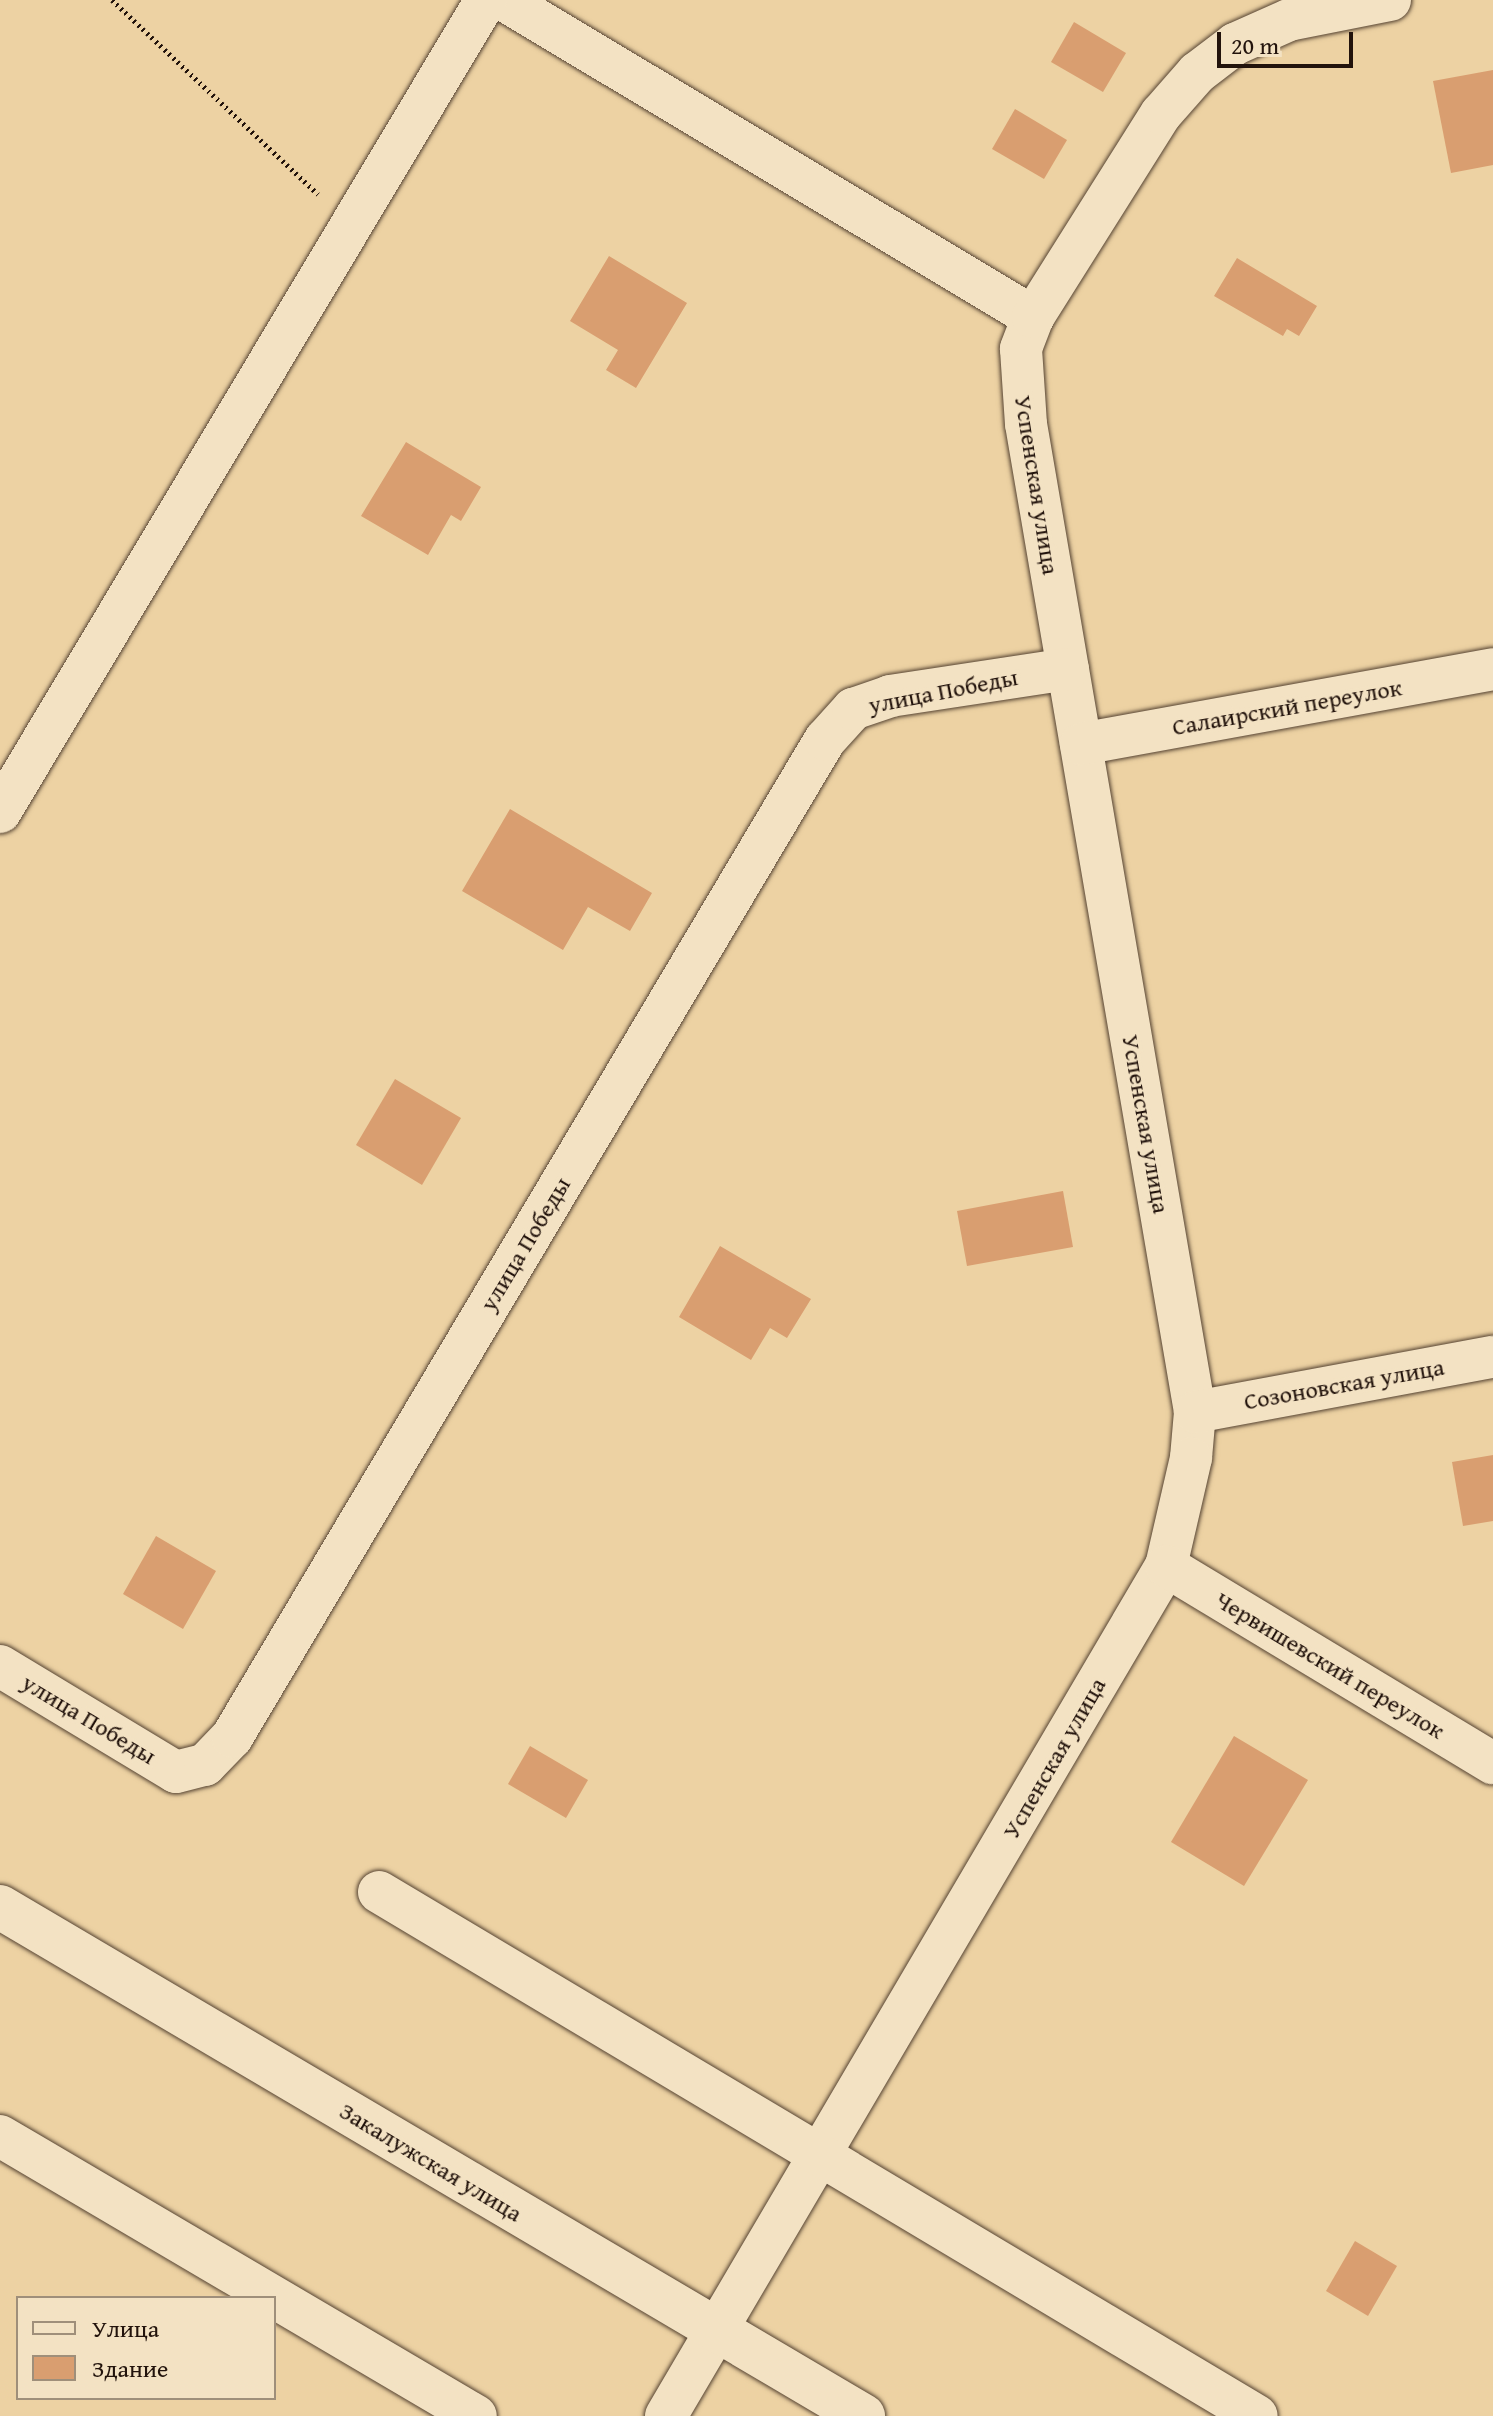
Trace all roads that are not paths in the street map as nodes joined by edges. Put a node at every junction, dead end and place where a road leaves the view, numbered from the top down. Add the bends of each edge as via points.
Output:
1 (486, 0) edge
2 (504, 0) edge
3 (1390, 0) edge
4 (1033, 317) junction
5 (1068, 669) junction
6 (1493, 669) edge
7 (1081, 744) junction
8 (0, 812) edge
9 (1493, 1357) edge
10 (1195, 1412) junction
11 (1166, 1566) junction
12 (0, 1666) edge
13 (1493, 1763) edge
14 (379, 1892) dead end
15 (0, 1907) edge
16 (0, 2136) edge
17 (820, 2155) junction
18 (272, 2296) edge
19 (276, 2298) edge
20 (716, 2330) junction
21 (476, 2416) edge
22 (666, 2416) edge
23 (863, 2416) edge
24 (1257, 2416) edge

1 - 8 street
2 - 4 street
3 - 4 street via 1289,20 1235,44 1197,73 1161,114
4 - 5 street, Успенская улица via 1021,349 1021,386
5 - 7 street, Успенская улица
5 - 12 street, улица Победы via 890,696 853,709 825,740 232,1737 205,1765 176,1772
6 - 7 street, Салаирский переулок
7 - 10 street, Успенская улица
9 - 10 street, Созоновская улица
10 - 11 street, Успенская улица via 1191,1458
11 - 13 street, Червишевский переулок
11 - 17 street, Успенская улица
14 - 17 street
15 - 20 street, Закалужская улица
16 - 18 street
17 - 20 street, Успенская улица
17 - 24 street
19 - 21 street
20 - 22 street, Успенская улица
20 - 23 street, Закалужская улица

